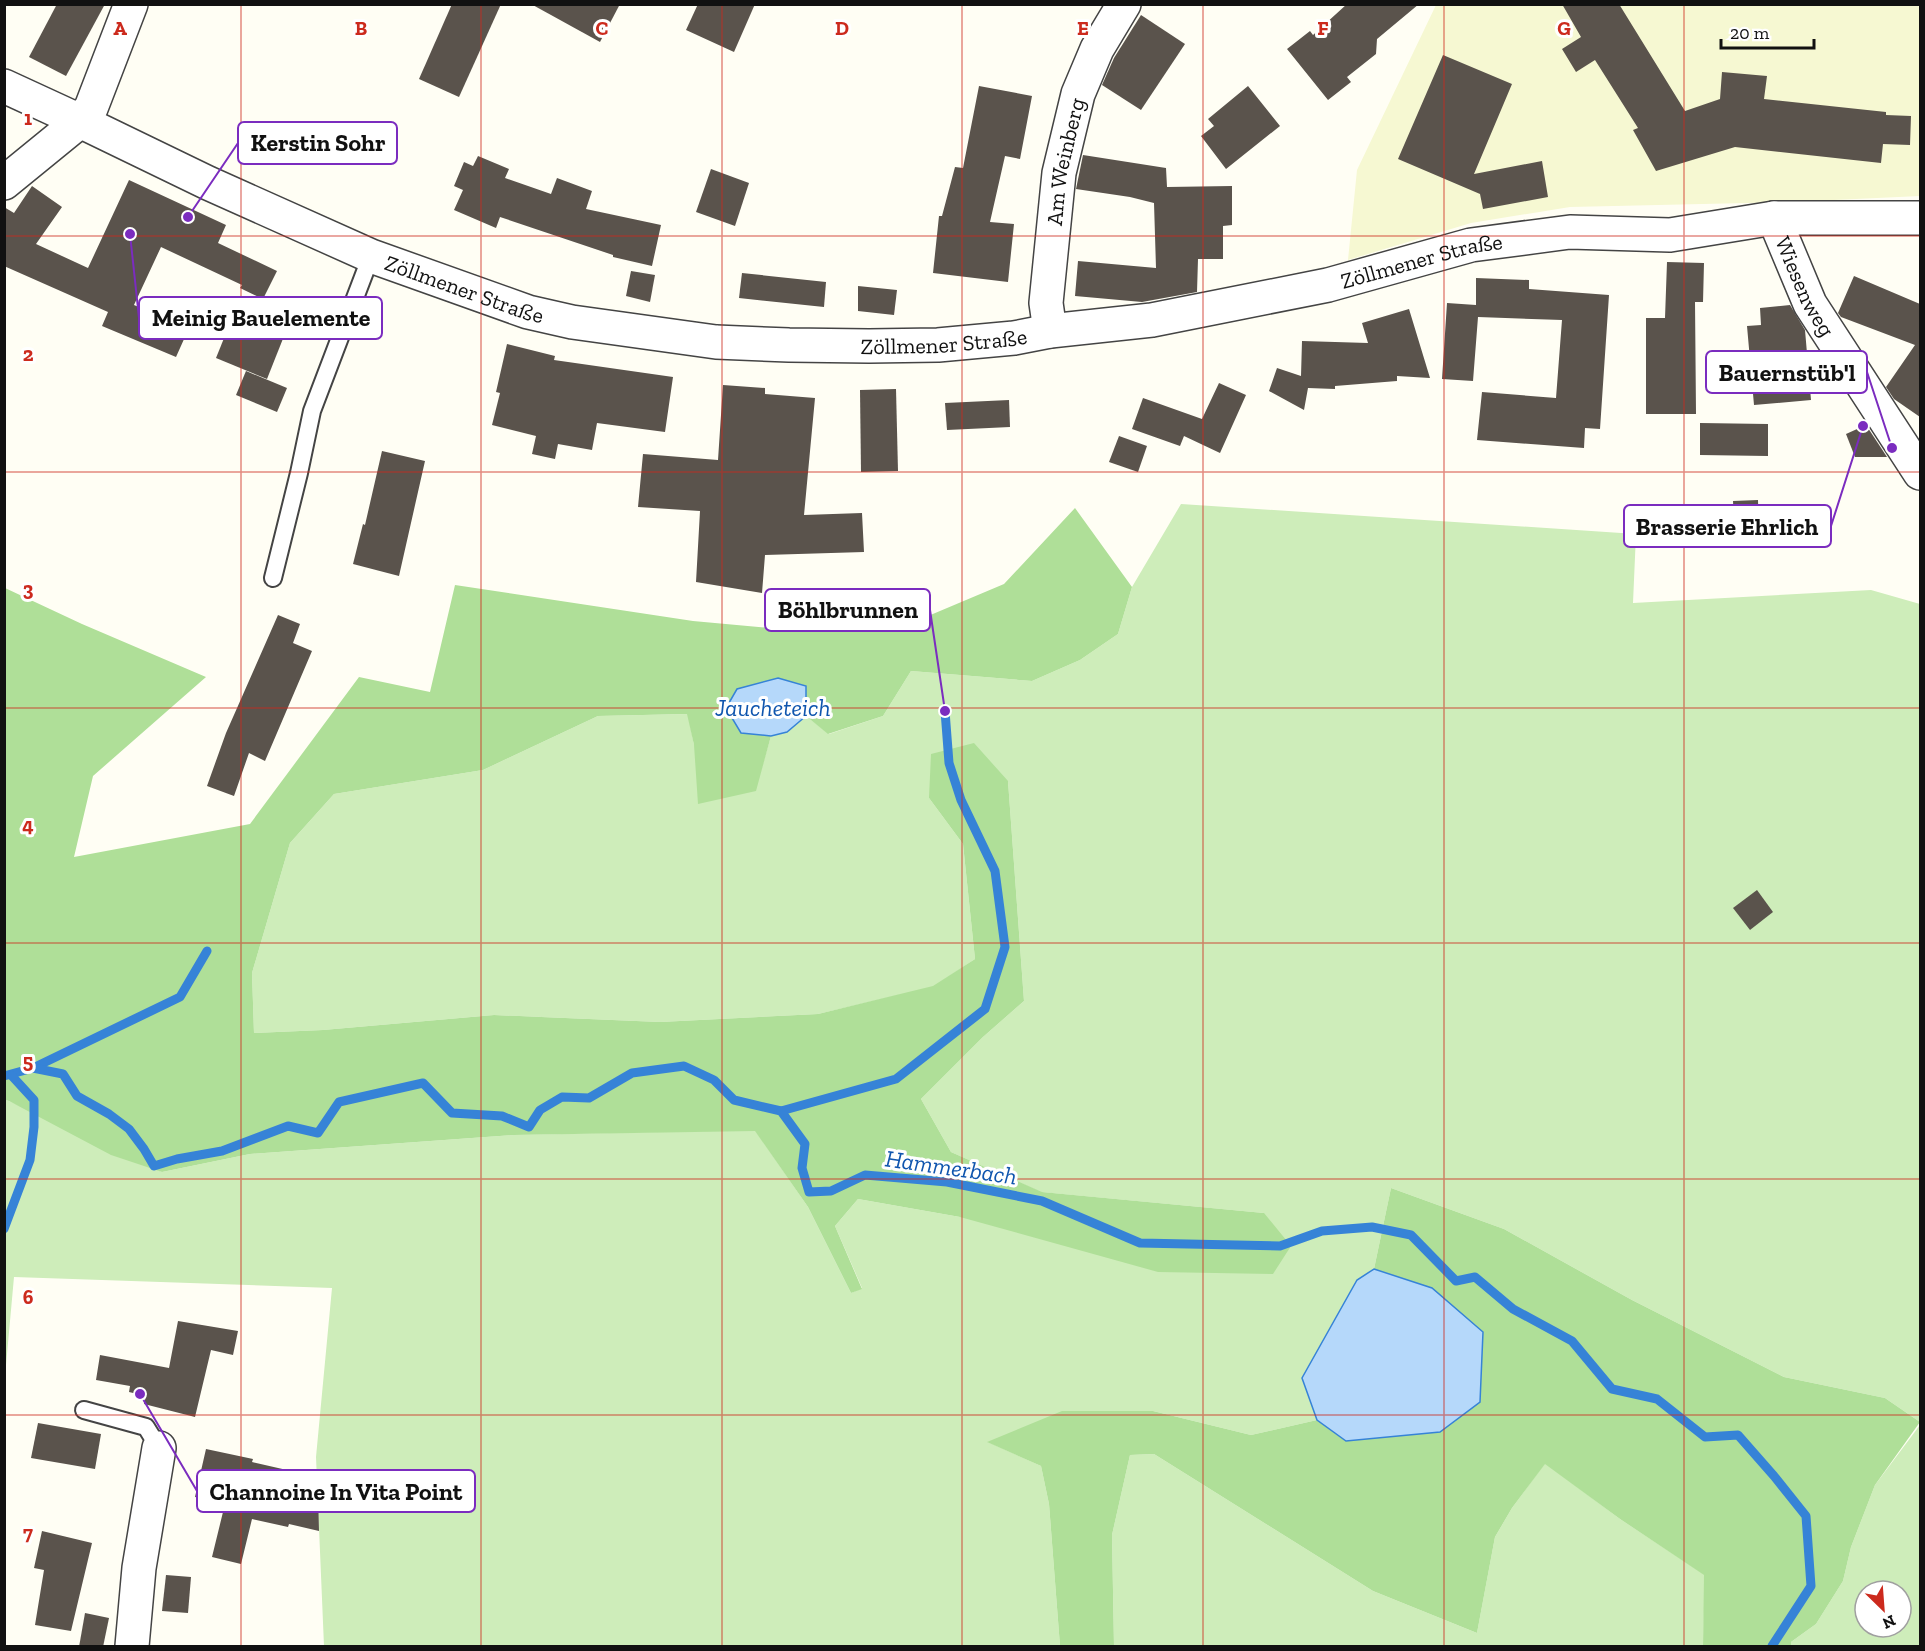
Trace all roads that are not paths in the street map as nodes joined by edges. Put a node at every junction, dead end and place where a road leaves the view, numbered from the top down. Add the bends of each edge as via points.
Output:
1 (131, 4) edge
2 (1122, 5) edge
3 (4, 86) edge
4 (80, 121) junction
5 (4, 183) edge
6 (1774, 218) junction
7 (1920, 218) edge
8 (371, 256) junction
9 (1050, 331) junction
10 (1920, 473) edge
11 (273, 578) dead end
12 (84, 1410) dead end
13 (159, 1448) joint
14 (132, 1647) edge

1 - 4 street via 91,108
2 - 9 street, Am Weinberg via 1096,49 1078,94 1059,173 1046,303
3 - 4 street, Zöllmener Straße
4 - 5 street
4 - 8 street, Zöllmener Straße
6 - 7 street, Zöllmener Straße
6 - 9 street, Zöllmener Straße via 1670,235 1570,232 1471,245 1328,285 1176,316
6 - 10 street, Wiesenweg via 1810,304
8 - 9 street, Zöllmener Straße via 528,312 716,342 938,345
8 - 11 lane via 312,411
12 - 13 lane via 146,1426
13 - 14 street via 140,1556

